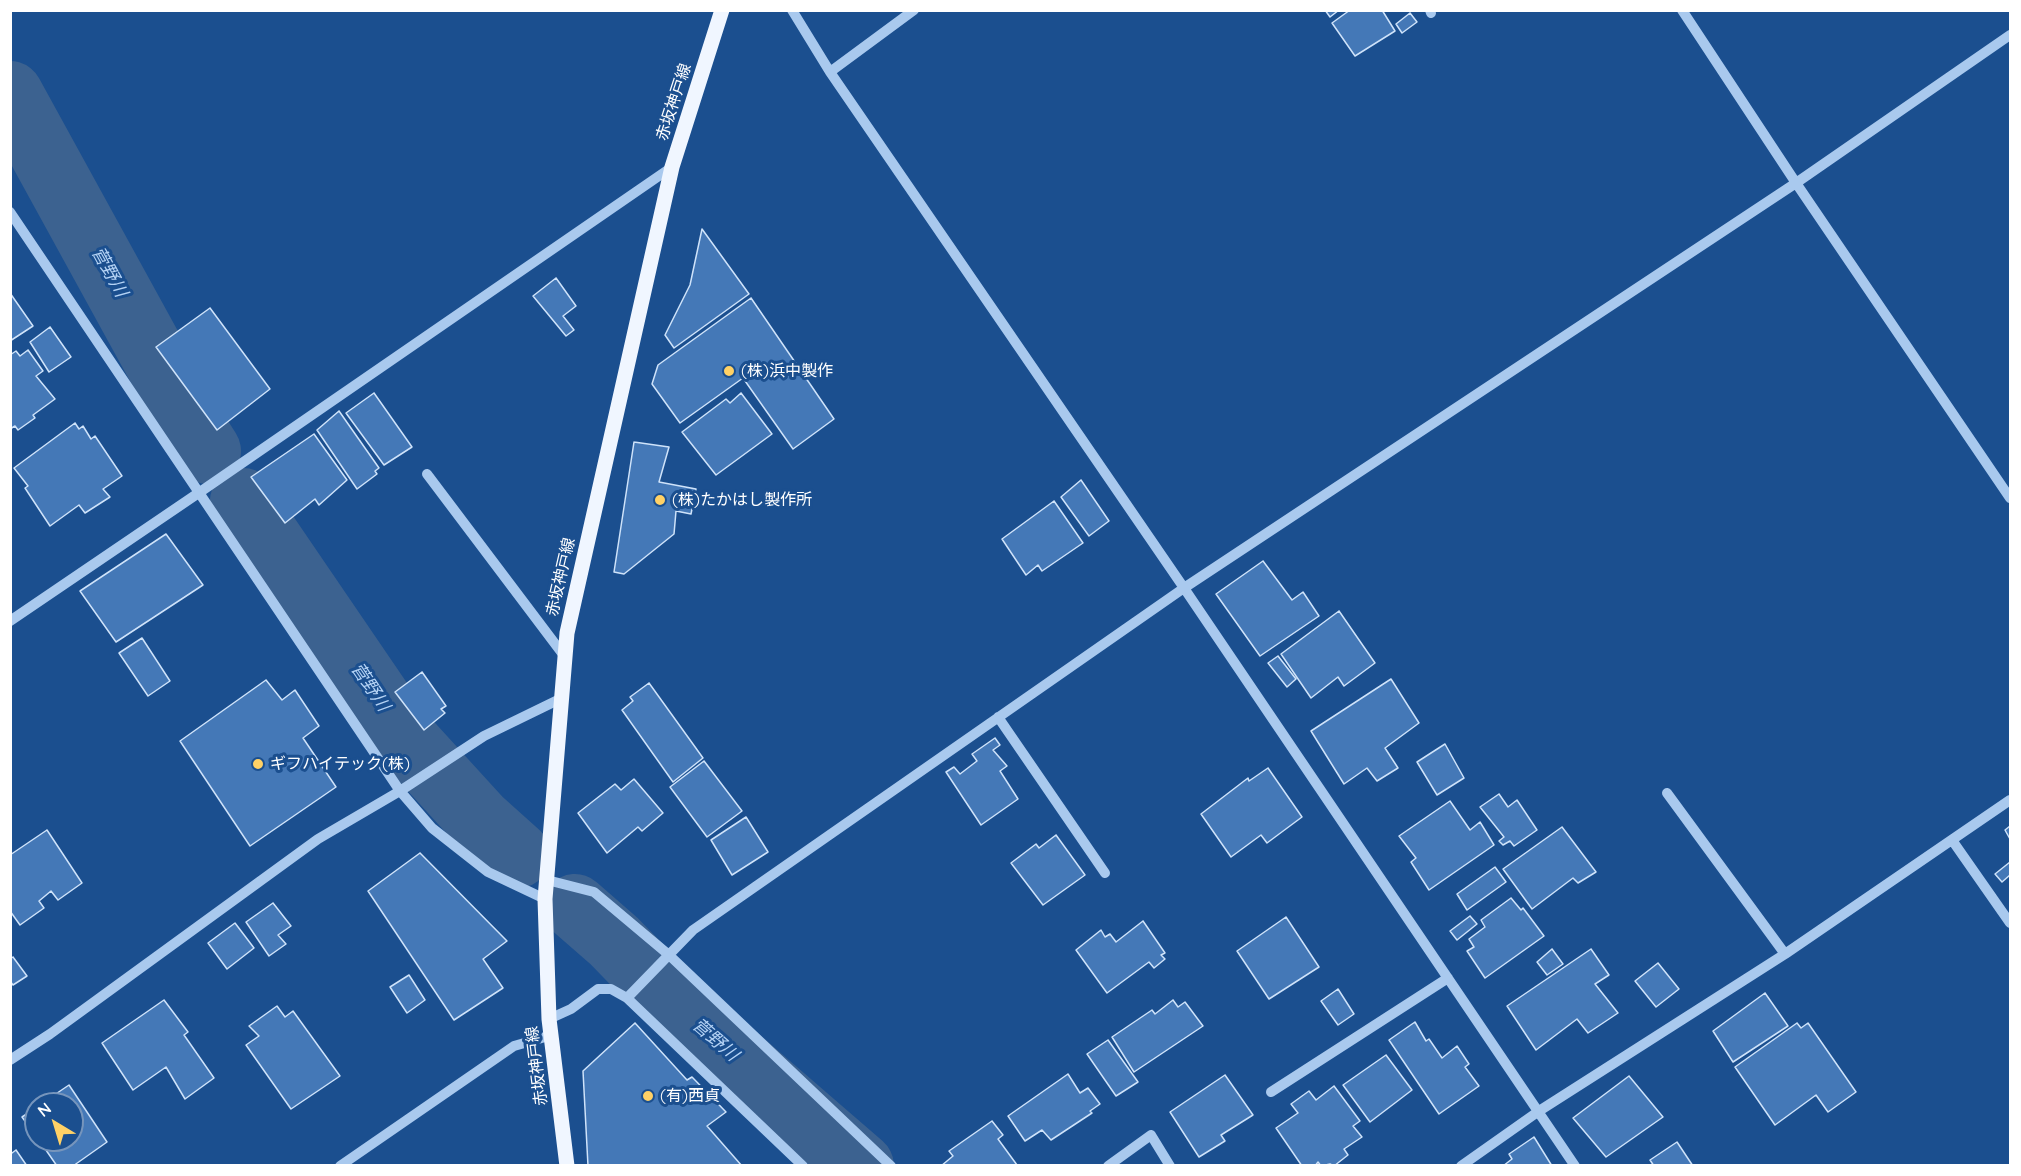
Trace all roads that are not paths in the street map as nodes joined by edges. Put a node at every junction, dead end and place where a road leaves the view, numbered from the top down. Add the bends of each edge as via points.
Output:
1 (722, 10) edge
2 (792, 10) edge
3 (914, 10) edge
4 (1683, 10) edge
5 (2010, 35) edge
6 (830, 72) junction
7 (672, 167) junction
8 (1796, 183) junction
9 (10, 212) edge
10 (427, 474) dead end
11 (200, 492) junction
12 (2010, 498) edge
13 (1184, 588) junction
14 (10, 621) edge
15 (566, 657) junction
16 (562, 698) junction
17 (998, 717) junction
18 (401, 790) junction
19 (1667, 794) dead end
20 (2010, 800) edge
21 (1952, 840) junction
22 (1105, 873) dead end
23 (547, 880) junction
24 (545, 899) junction
25 (2010, 923) edge
26 (1785, 954) junction
27 (669, 956) junction
28 (1448, 978) junction
29 (627, 998) junction
30 (549, 1019) junction
31 (552, 1035) junction
32 (10, 1060) edge
33 (1271, 1092) dead end
34 (1539, 1111) junction
35 (340, 1166) edge
36 (567, 1166) edge
37 (803, 1166) edge
38 (891, 1166) edge
39 (1108, 1166) edge
40 (1170, 1166) edge
41 (1461, 1166) edge
42 (1575, 1166) edge

1 - 7 main road, 赤坂神戸線
2 - 6 street
3 - 6 street
4 - 8 street
5 - 8 street
6 - 13 street
7 - 11 street
7 - 15 main road, 赤坂神戸線 via 567,633
8 - 12 street
8 - 13 street
9 - 11 street
10 - 15 street
11 - 14 street
11 - 18 street
13 - 17 street
13 - 28 street
15 - 16 main road, 赤坂神戸線
16 - 18 street via 484,736
16 - 23 main road, 赤坂神戸線
17 - 22 street
17 - 27 street via 693,930
18 - 24 street via 432,828 488,872
18 - 32 street via 318,839
19 - 26 street
20 - 21 street
21 - 25 street
21 - 26 street
23 - 24 main road, 赤坂神戸線
23 - 27 street via 594,892
24 - 30 main road, 赤坂神戸線
26 - 34 street
27 - 29 street
27 - 38 street
28 - 33 street
28 - 34 street
29 - 30 street via 611,989 598,989
29 - 37 street
30 - 31 main road, 赤坂神戸線
31 - 35 street via 514,1046
31 - 36 main road, 赤坂神戸線
34 - 41 street
34 - 42 street
39 - 40 street via 1151,1135

